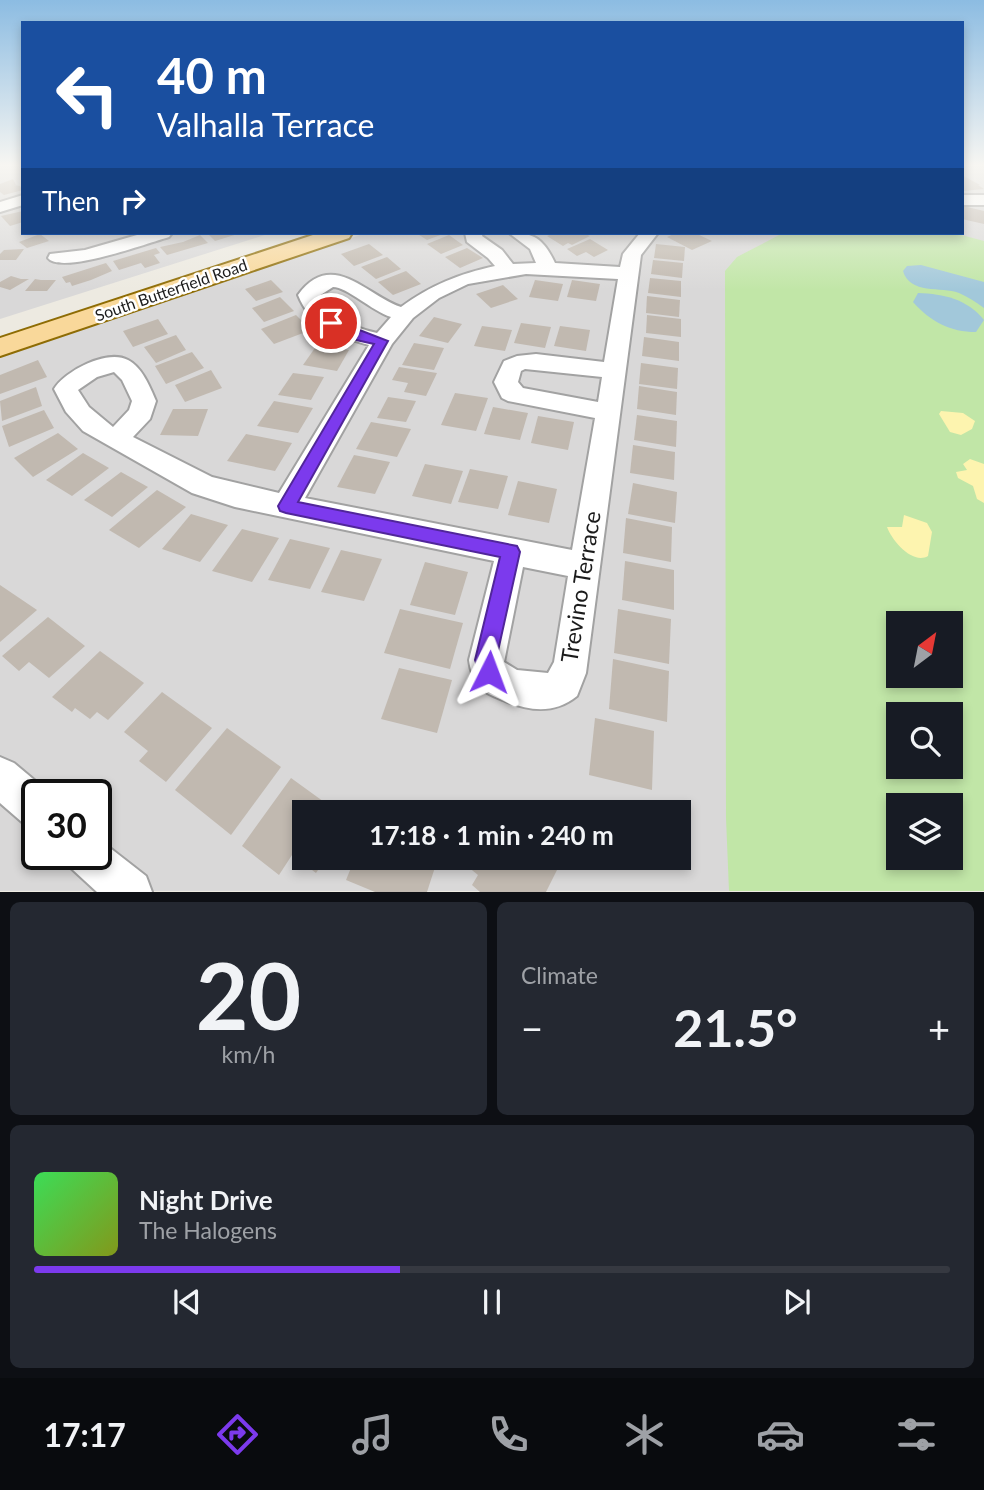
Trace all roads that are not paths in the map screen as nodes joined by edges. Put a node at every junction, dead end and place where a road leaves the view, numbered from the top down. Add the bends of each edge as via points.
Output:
1 (146, 235) edge
2 (304, 235) edge
3 (335, 235) edge
4 (474, 235) edge
5 (521, 235) edge
6 (647, 235) edge
7 (113, 239) edge
8 (57, 258) dead end
9 (547, 266) junction
10 (507, 270) junction
11 (628, 274) junction
12 (404, 314) junction
13 (0, 334) edge
14 (382, 341) junction
15 (0, 347) edge
16 (613, 372) junction
17 (607, 412) junction
18 (116, 440) dead end
19 (286, 506) junction
20 (511, 552) junction
21 (584, 566) junction
22 (0, 777) edge
23 (21, 795) edge
24 (106, 870) edge
25 (130, 891) edge

1 - 7 street
2 - 13 main road, South Butterfield Road
3 - 15 main road, South Butterfield Road
4 - 10 street
5 - 9 street via 538,246
6 - 11 street, Trevino Terrace via 636,245
7 - 8 street via 86,255
9 - 10 street
9 - 11 street
10 - 12 street via 449,286
11 - 16 street, Trevino Terrace
12 - 14 street
12 - 14 street via 375,302 350,282 335,282 308,295 343,331
14 - 19 street
16 - 17 street, Trevino Terrace
16 - 17 street via 530,361 514,364 506,382 517,395
17 - 21 street, Trevino Terrace
18 - 19 street via 202,485
19 - 20 street
20 - 21 street
20 - 21 street, Trevino Terrace via 486,660 489,672 521,688 554,690 564,683
22 - 23 street
24 - 25 street

